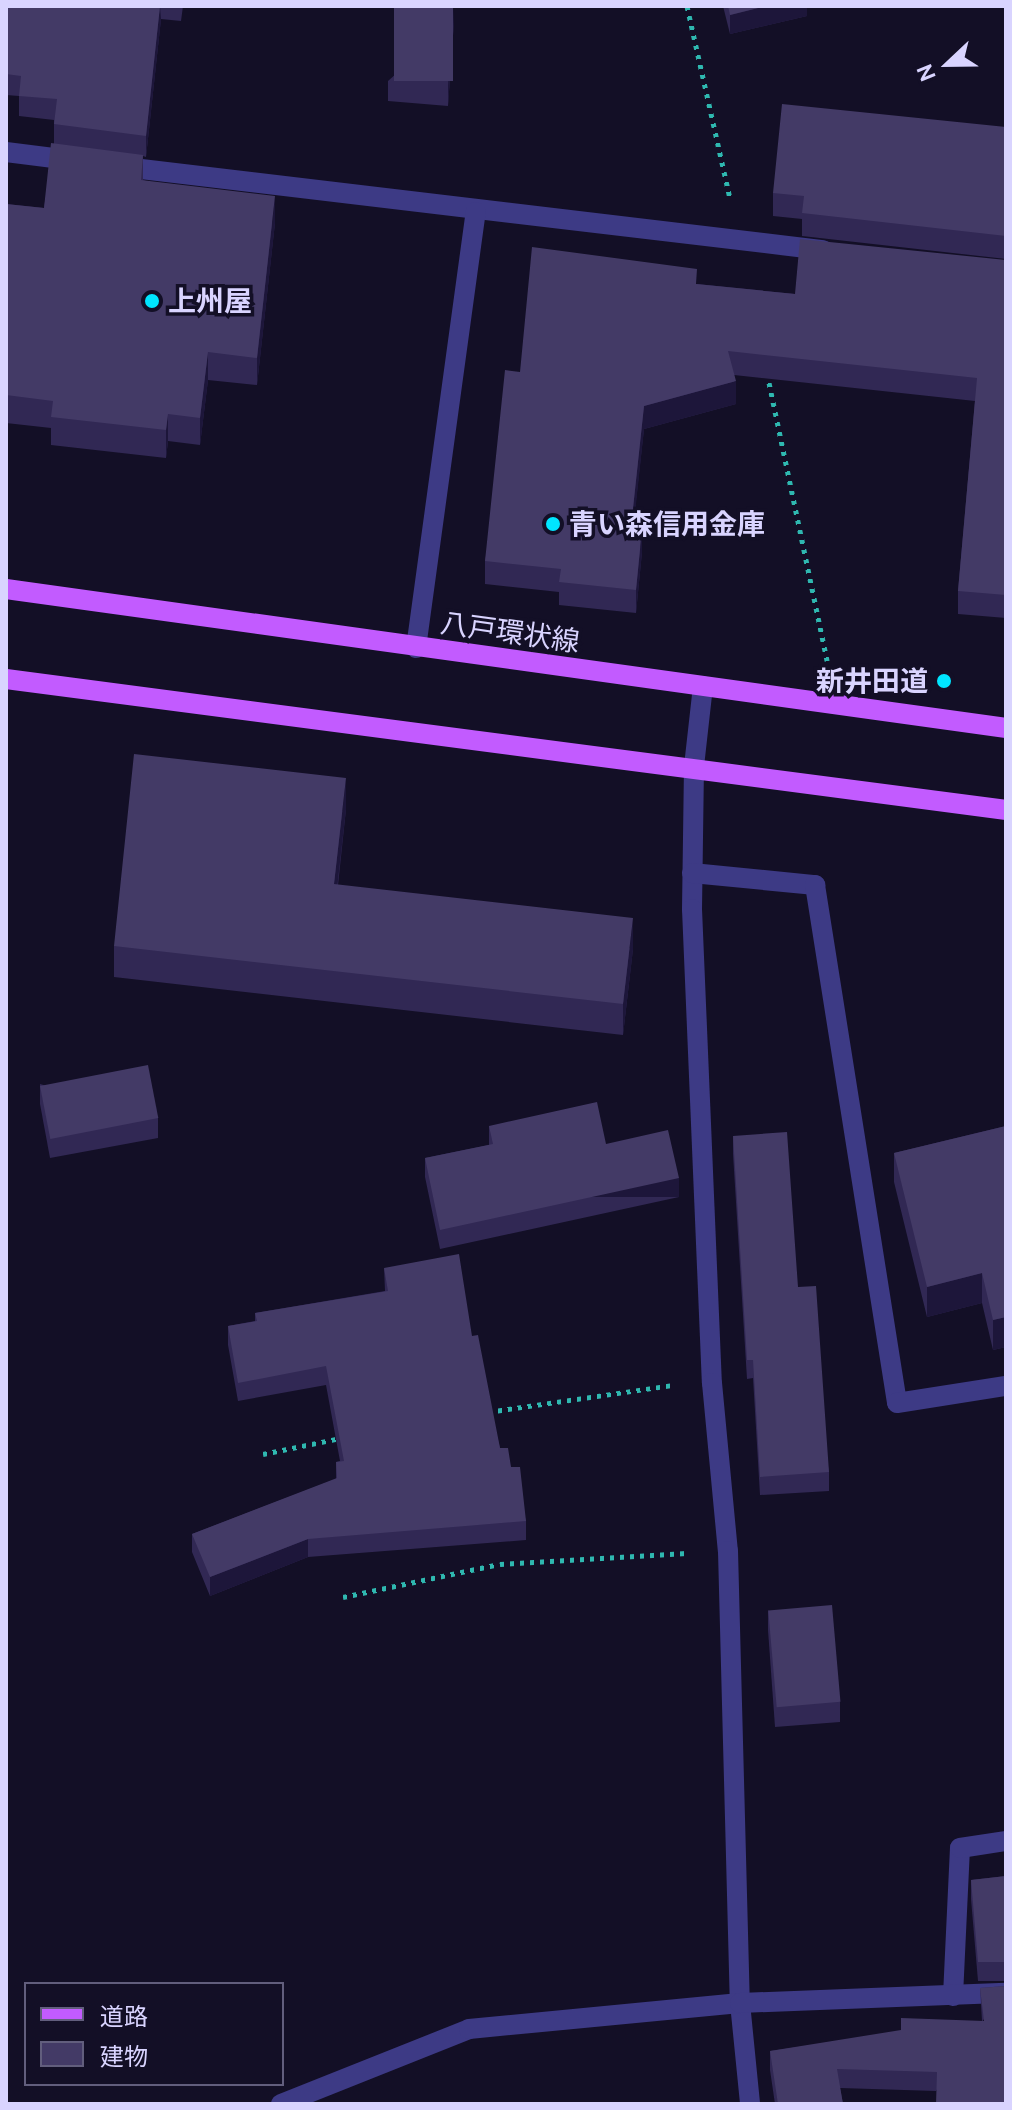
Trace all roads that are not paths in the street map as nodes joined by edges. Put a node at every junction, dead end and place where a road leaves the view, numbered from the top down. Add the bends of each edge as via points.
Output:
1 (6, 152) edge
2 (476, 212) junction
3 (849, 253) edge
4 (6, 589) edge
5 (416, 648) junction
6 (6, 679) edge
7 (703, 686) junction
8 (1006, 728) edge
9 (694, 766) junction
10 (1006, 810) edge
11 (692, 873) junction
12 (1006, 1386) edge
13 (1006, 1841) edge
14 (1006, 1993) edge
15 (953, 1996) junction
16 (740, 2003) junction
17 (281, 2104) edge
18 (750, 2104) edge

1 - 2 street
2 - 3 street
2 - 5 street
4 - 5 main road, 八戸環状線
5 - 7 main road, 八戸環状線
6 - 9 main road via 365,729
7 - 8 main road, 八戸環状線
7 - 9 street
9 - 10 main road
9 - 11 street
11 - 12 street via 815,885 897,1403
11 - 16 street via 712,1383 728,1551
13 - 15 street via 960,1848
14 - 15 street
15 - 16 street
16 - 17 street via 469,2029
16 - 18 street

